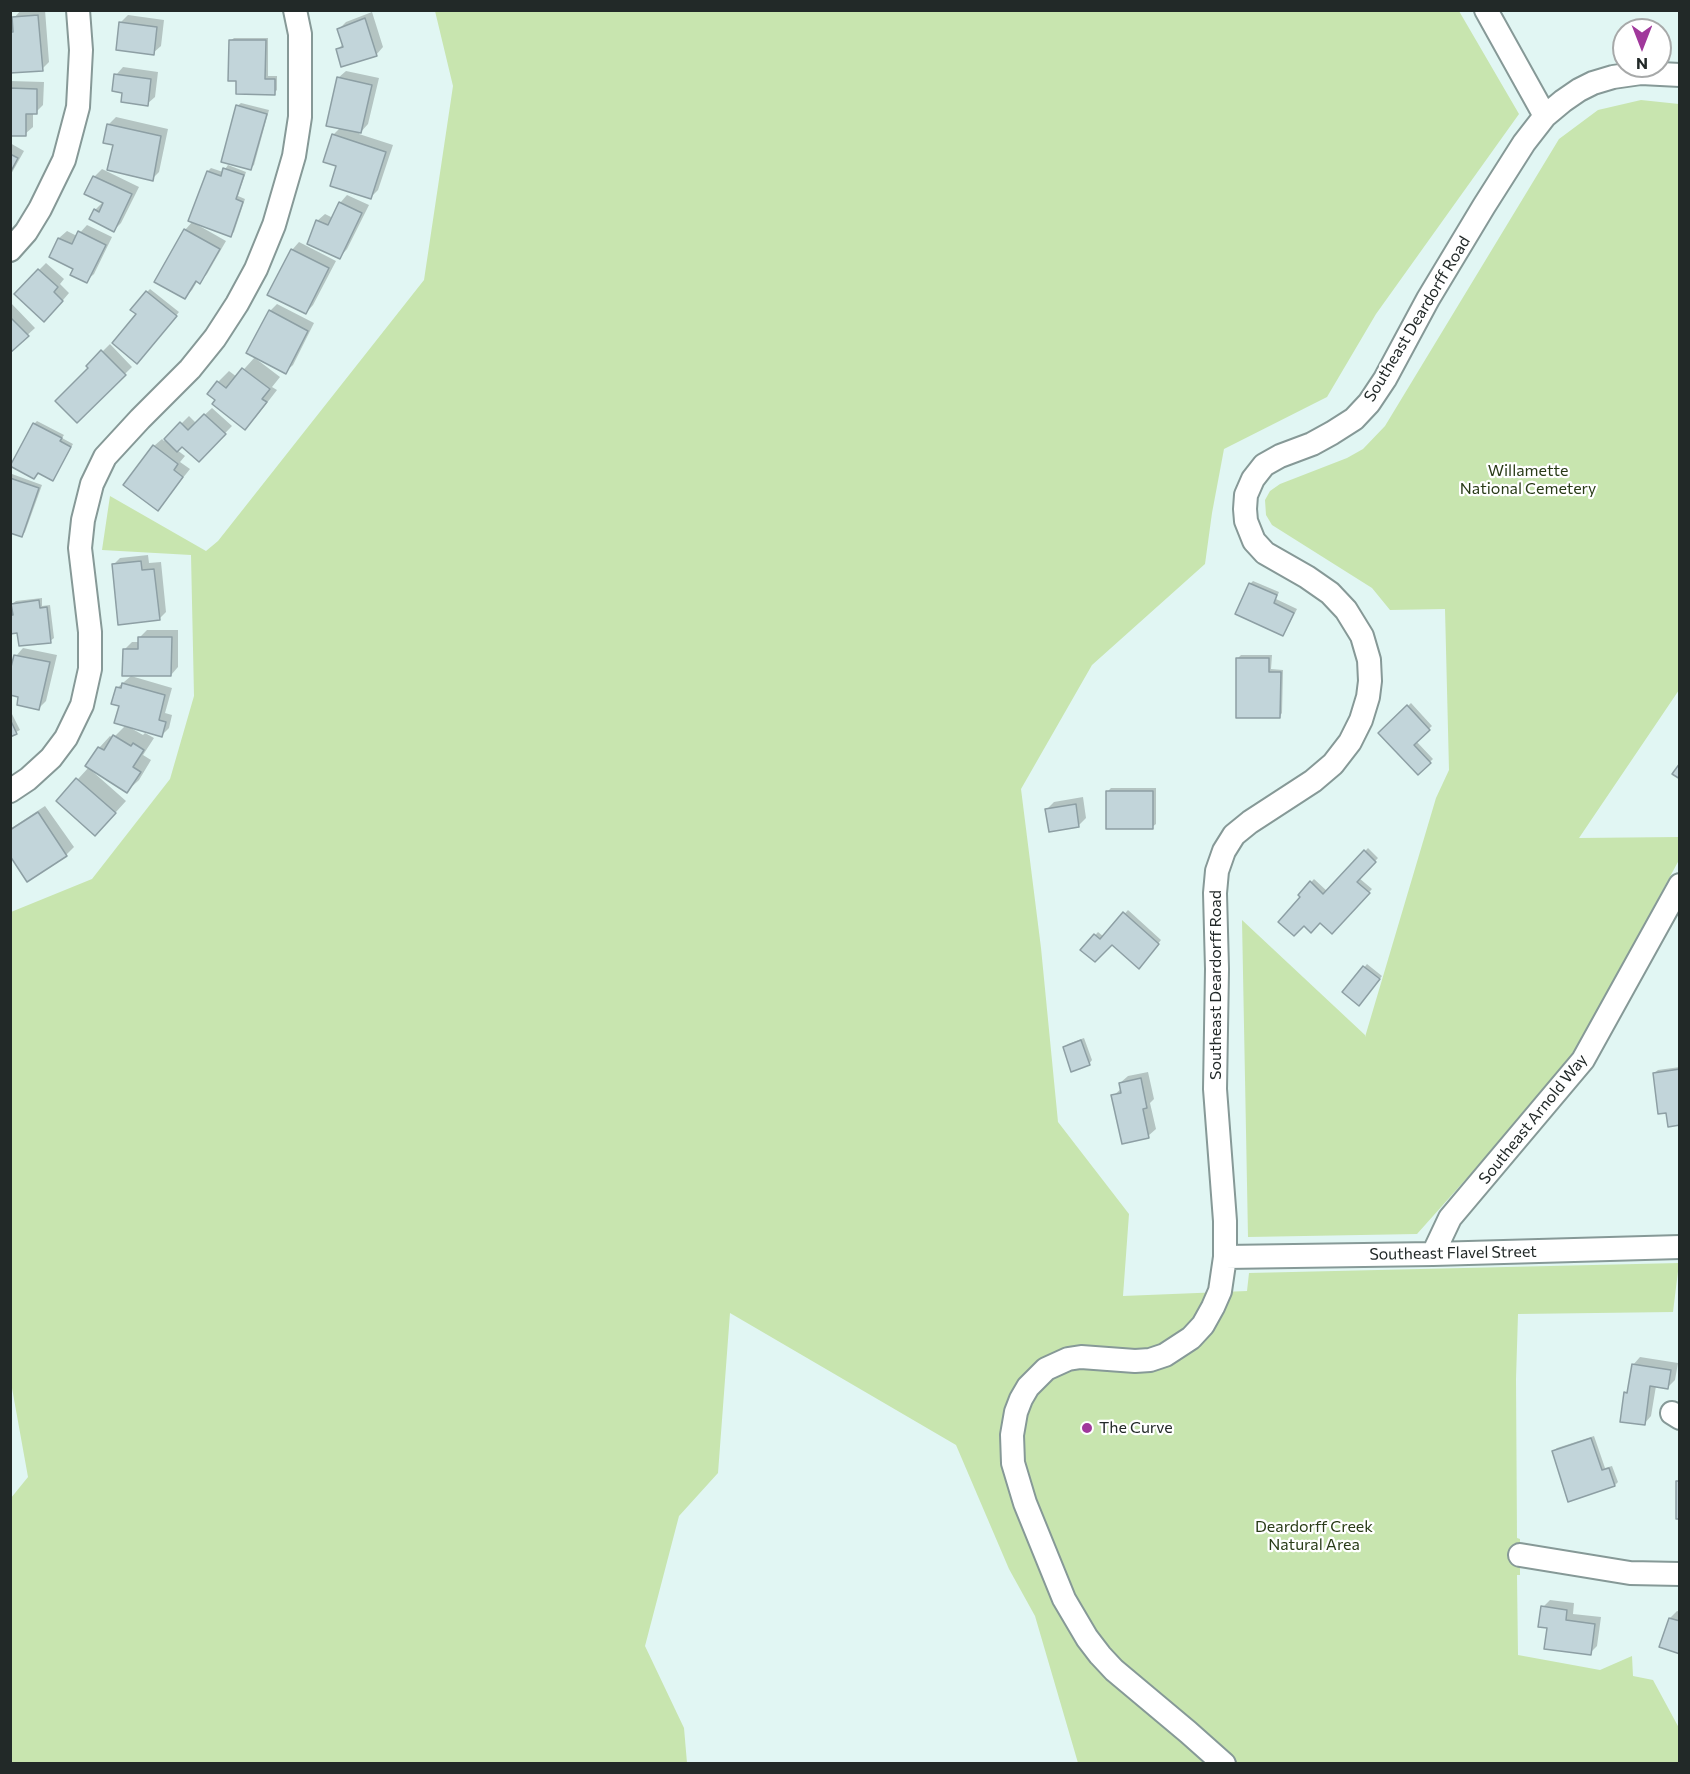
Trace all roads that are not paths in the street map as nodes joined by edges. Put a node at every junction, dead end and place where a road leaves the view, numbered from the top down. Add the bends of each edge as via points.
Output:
1 (78, 10) edge
2 (295, 10) edge
3 (1486, 10) edge
4 (1680, 75) edge
5 (1545, 116) junction
6 (10, 250) edge
7 (10, 791) edge
8 (1680, 885) edge
9 (1680, 1247) edge
10 (1433, 1254) junction
11 (1226, 1257) junction
12 (1520, 1555) dead end
13 (1680, 1574) edge
14 (1224, 1764) edge

1 - 6 street via 78,107 64,160 40,209
2 - 7 street via 300,34 300,117 294,156 274,225 256,269 215,338 105,457 92,484 82,520 80,548 90,641 90,669 82,705 51,758
3 - 5 street
4 - 5 street, Southeast Deardorff Road via 1613,76 1579,90
5 - 11 street, Southeast Deardorff Road via 1484,206 1369,403 1332,433 1264,465 1246,495 1246,522 1254,541 1265,553 1330,593 1346,610 1362,636 1370,681 1361,720 1334,764 1234,835 1218,871 1215,1089
8 - 10 street, Southeast Arnold Way via 1583,1060 1450,1218
9 - 10 street, Southeast Flavel Street
10 - 11 street, Southeast Flavel Street
11 - 14 street, Southeast Deardorff Road via 1220,1291 1203,1325 1191,1338 1150,1360 1081,1357 1057,1363 1028,1387 1016,1412 1011,1436 1013,1463 1025,1503 1065,1599 1087,1638 1114,1670
12 - 13 street via 1630,1573

